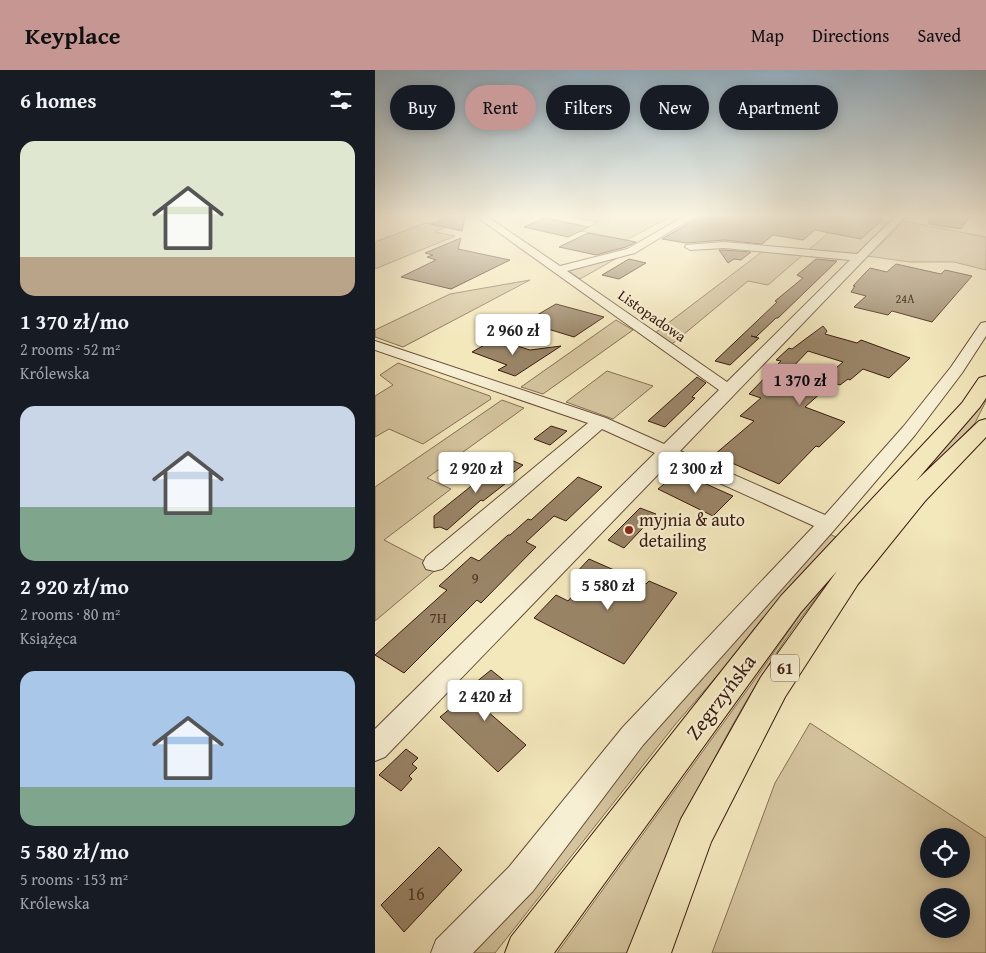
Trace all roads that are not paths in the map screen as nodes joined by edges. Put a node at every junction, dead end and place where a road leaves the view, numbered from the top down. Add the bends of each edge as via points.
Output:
1 (542, 258) edge
2 (604, 258) edge
3 (859, 258) edge
4 (559, 270) junction
5 (985, 328) edge
6 (375, 345) edge
7 (986, 382) edge
8 (729, 390) junction
9 (600, 422) junction
10 (986, 425) edge
11 (669, 452) junction
12 (828, 524) junction
13 (434, 563) dead end
14 (375, 748) edge
15 (449, 953) edge
16 (527, 953) edge
17 (649, 953) edge

1 - 4 street, Listopadowa
2 - 4 street
3 - 8 street
4 - 8 street, Listopadowa
5 - 12 street via 909,431
6 - 9 street
7 - 16 main road, Zegrzyńska / 61 via 970,407 791,604
8 - 11 street
9 - 11 street
9 - 13 street
10 - 17 main road, Zegrzyńska / 61 via 916,495 848,577 773,687 695,833
11 - 12 street
11 - 14 street
12 - 15 street via 633,736 521,879

